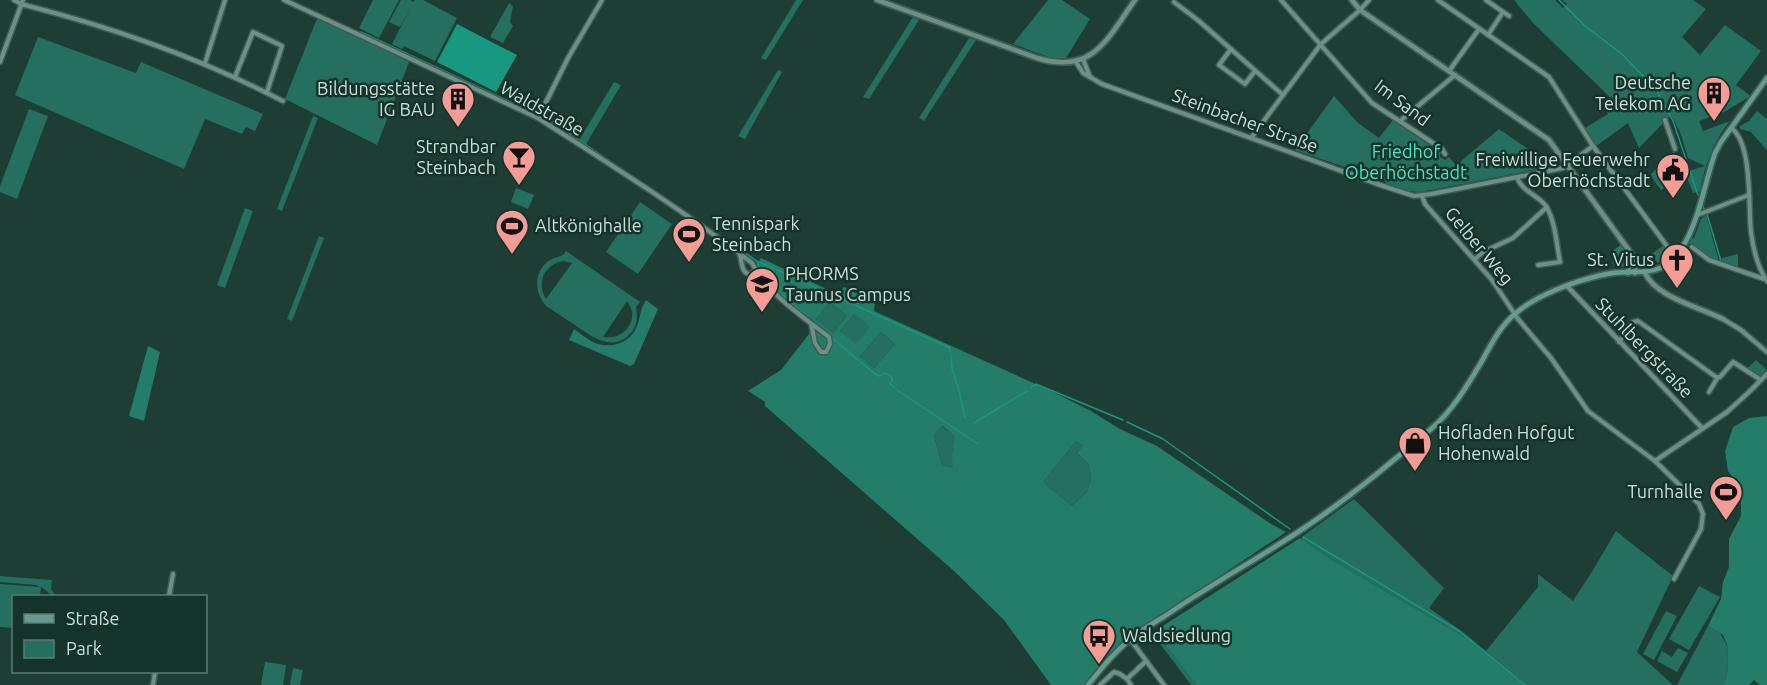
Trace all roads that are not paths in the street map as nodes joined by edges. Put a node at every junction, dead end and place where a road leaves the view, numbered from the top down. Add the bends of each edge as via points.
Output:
1 (14, 0) edge
2 (225, 0) edge
3 (284, 0) edge
4 (602, 0) edge
5 (877, 0) edge
6 (1134, 0) edge
7 (1281, 0) edge
8 (1352, 0) edge
9 (1369, 0) edge
10 (1438, 0) edge
11 (1486, 0) edge
12 (22, 2) edge
13 (1174, 2) dead end
14 (1360, 10) junction
15 (1503, 12) junction
16 (1509, 16) dead end
17 (1479, 28) junction
18 (1488, 34) junction
19 (1321, 44) junction
20 (1231, 49) junction
21 (1083, 59) junction
22 (0, 62) edge
23 (1076, 62) junction
24 (205, 63) junction
25 (1255, 71) junction
26 (1449, 71) junction
27 (1455, 75) junction
28 (235, 77) junction
29 (1090, 77) junction
30 (1767, 78) edge
31 (267, 92) junction
32 (1282, 95) junction
33 (283, 100) dead end
34 (538, 118) junction
35 (1665, 120) dead end
36 (1400, 121) junction
37 (1731, 128) junction
38 (1251, 138) junction
39 (1593, 146) junction
40 (1676, 149) dead end
41 (1445, 154) dead end
42 (1567, 165) junction
43 (1517, 177) junction
44 (1422, 195) junction
45 (1749, 195) junction
46 (1547, 207) junction
47 (1703, 213) junction
48 (1692, 247) dead end
49 (1629, 251) junction
50 (740, 254) junction
51 (1675, 256) junction
52 (1475, 259) junction
53 (1538, 265) dead end
54 (755, 270) junction
55 (1628, 273) junction
56 (1635, 273) junction
57 (1645, 273) junction
58 (1766, 280) edge
59 (1567, 286) junction
60 (1514, 314) junction
61 (1723, 319) joint
62 (811, 323) junction
63 (1619, 342) junction
64 (1767, 352) edge
65 (1767, 374) edge
66 (1718, 377) junction
67 (1761, 380) junction
68 (1709, 392) dead end
69 (1702, 428) junction
70 (1655, 461) junction
71 (173, 574) dead end
72 (1674, 579) dead end
73 (169, 595) edge
74 (1130, 639) junction
75 (1146, 661) junction
76 (1127, 679) junction
77 (1088, 685) edge
78 (1100, 685) edge
79 (1131, 685) edge
80 (1164, 685) edge

1 - 12 street
2 - 24 street
3 - 34 street, Waldstraße
4 - 34 street
5 - 23 street via 1037,58
6 - 21 street via 1100,47
7 - 19 street, Im Sand
8 - 14 street
9 - 14 street
10 - 17 street
11 - 15 street
12 - 22 street
12 - 24 street via 108,27
13 - 20 street
14 - 19 street
14 - 26 street
15 - 16 street
15 - 18 street
17 - 18 street
17 - 26 street
18 - 39 street via 1549,77
19 - 32 street
19 - 36 street, Im Sand via 1372,103
20 - 25 street
20 - 25 street via 1219,65 1245,84
21 - 23 street
21 - 29 street
23 - 29 street, Steinbacher Straße
24 - 28 street
25 - 32 street
26 - 27 street
27 - 36 street
27 - 42 street via 1549,140
28 - 31 street
28 - 31 street via 253,32 282,46
29 - 38 street, Steinbacher Straße
30 - 37 main road
31 - 33 street
32 - 38 street
34 - 50 street, Waldstraße
35 - 40 street
36 - 41 street, Im Sand
37 - 45 street via 1741,141
37 - 47 main road via 1715,153
38 - 44 street, Steinbacher Straße via 1404,194
39 - 42 street
39 - 51 street
42 - 43 street, Steinbacher Straße
42 - 49 street
43 - 44 street, Steinbacher Straße
43 - 46 street
44 - 52 street, Gelber Weg via 1425,204
45 - 47 street
45 - 58 street via 1752,239
46 - 52 street via 1513,238
46 - 53 street via 1560,262
47 - 51 main road
48 - 58 street via 1708,260
49 - 55 street
49 - 56 street via 1635,261
50 - 54 street, Waldstraße
50 - 54 street, Waldstraße via 742,269 750,275
51 - 57 main road via 1660,268
52 - 60 street, Gelber Weg
54 - 62 street, Waldstraße
55 - 56 main road
55 - 59 main road via 1602,275
56 - 57 main road
57 - 61 street via 1651,283 1670,295
59 - 60 main road
59 - 63 street, Stuhlbergstraße
60 - 70 street, Gelber Weg via 1588,411
60 - 74 main road via 1448,413 1433,428 1297,533
61 - 64 street
62 - 62 street, Waldstraße via 816,347 826,352 829,337
63 - 66 street via 1633,322 1638,321
63 - 69 street, Stuhlbergstraße
65 - 67 street
66 - 67 street via 1734,362
66 - 68 street
67 - 69 street via 1727,412
69 - 70 street
70 - 72 street, Gelber Weg via 1699,504 1703,514 1701,529
71 - 73 street
74 - 75 street
74 - 77 main road
75 - 76 street
75 - 80 street
76 - 78 street via 1114,672
76 - 79 street

